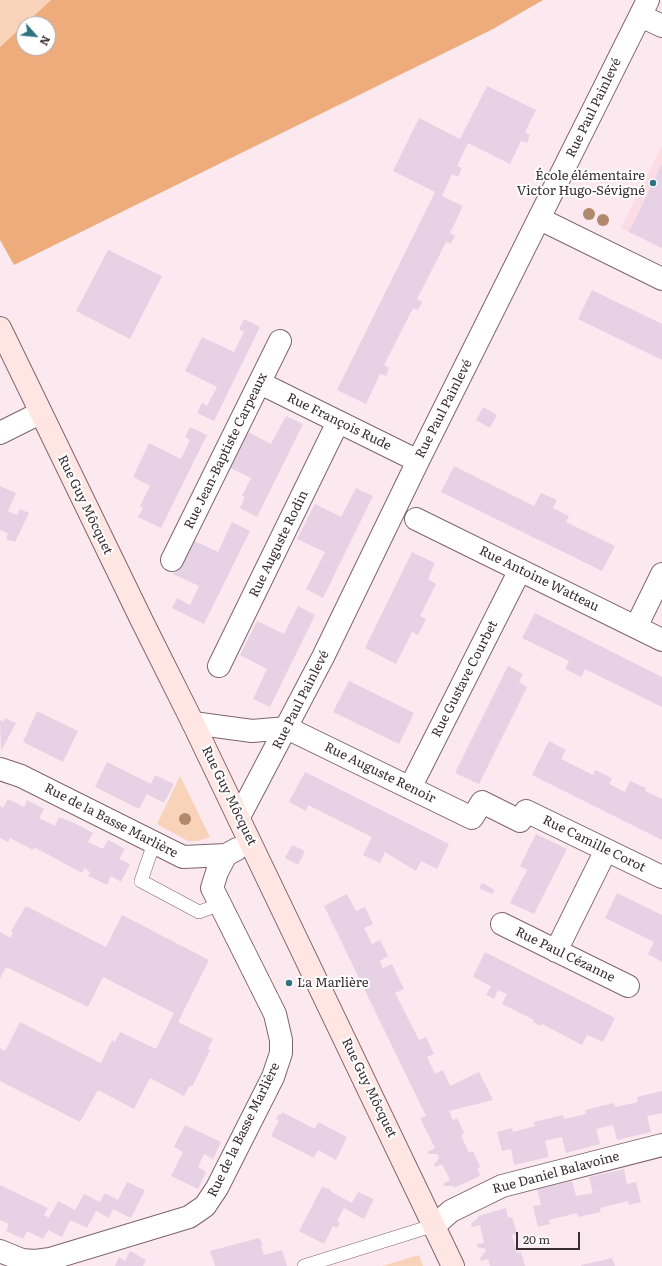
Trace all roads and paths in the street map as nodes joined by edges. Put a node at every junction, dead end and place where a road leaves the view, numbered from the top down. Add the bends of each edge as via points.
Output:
1 (644, 8) edge
2 (662, 26) edge
3 (540, 219) junction
4 (662, 280) edge
5 (0, 328) edge
6 (280, 341) dead end
7 (260, 383) junction
8 (40, 413) junction
9 (338, 422) junction
10 (0, 433) edge
11 (418, 461) junction
12 (416, 519) dead end
13 (172, 560) dead end
14 (520, 570) junction
15 (662, 574) edge
16 (636, 627) junction
17 (662, 640) edge
18 (219, 666) dead end
19 (193, 723) junction
20 (287, 728) junction
21 (0, 769) edge
22 (410, 788) junction
23 (526, 811) joint
24 (239, 817) junction
25 (251, 842) junction
26 (154, 843) junction
27 (606, 850) junction
28 (226, 855) junction
29 (662, 877) edge
30 (221, 904) junction
31 (502, 924) dead end
32 (556, 951) junction
33 (628, 986) dead end
34 (662, 1145) edge
35 (435, 1225) junction
36 (0, 1252) edge
37 (304, 1266) edge
38 (453, 1266) edge

1 - 2 street
1 - 3 street, Rue Paul Painlevé
3 - 4 street
3 - 11 street, Rue Paul Painlevé
5 - 8 street, Rue Guy Môcquet
6 - 7 street, Rue Jean-Baptiste Carpeaux
7 - 9 street, Rue François Rude
7 - 13 street, Rue Jean-Baptiste Carpeaux
8 - 10 street
8 - 19 street, Rue Guy Môcquet
9 - 11 street, Rue François Rude
9 - 18 street, Rue Auguste Rodin
11 - 20 street, Rue Paul Painlevé
12 - 14 street, Rue Antoine Watteau
14 - 16 street, Rue Antoine Watteau
14 - 22 street, Rue Gustave Courbet
15 - 16 street
16 - 17 street, Rue Antoine Watteau
19 - 20 street via 252,731
19 - 24 street, Rue Guy Môcquet
20 - 22 street, Rue Auguste Renoir
20 - 24 street, Rue Paul Painlevé
21 - 26 street, Rue de la Basse Marlière via 21,776
22 - 23 street, Rue Auguste Renoir via 472,818 482,802 520,821
23 - 27 street, Rue Camille Corot
24 - 25 street, Rue Guy Môcquet
25 - 28 street, Rue de la Basse Marlière
25 - 35 street, Rue Guy Môcquet
26 - 28 street, Rue de la Basse Marlière via 183,857
26 - 30 lane via 141,881 199,912
27 - 29 street, Rue Camille Corot
27 - 32 street
28 - 30 street, Rue de la Basse Marlière via 212,888
30 - 36 street, Rue de la Basse Marlière via 275,1014 281,1053 273,1077 212,1197 205,1206 189,1217 50,1259 22,1260
31 - 32 street, Rue Paul Cézanne
32 - 33 street, Rue Paul Cézanne
34 - 35 street, Rue Daniel Balavoine via 502,1186 451,1211
35 - 37 lane
35 - 38 street, Rue Guy Môcquet

